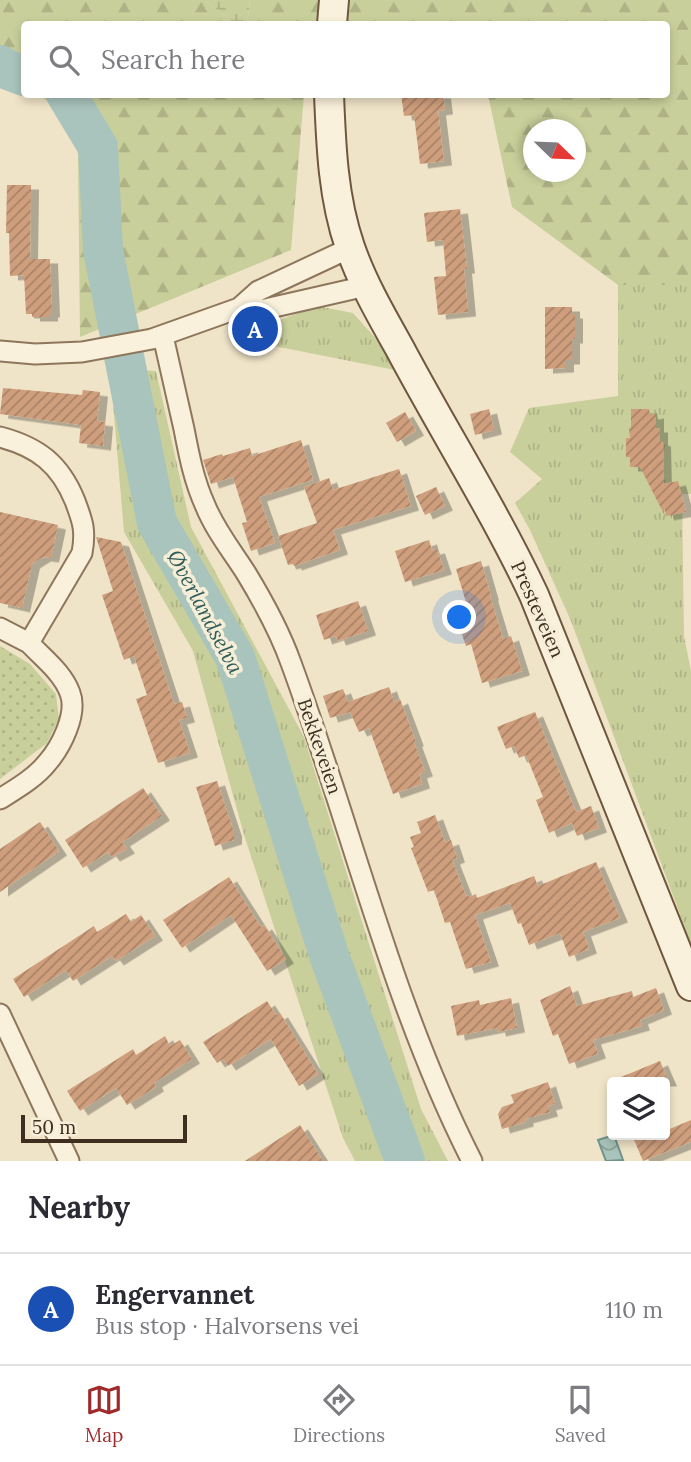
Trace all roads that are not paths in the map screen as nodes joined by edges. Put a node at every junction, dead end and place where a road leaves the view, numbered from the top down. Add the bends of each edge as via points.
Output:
1 (334, 0) edge
2 (332, 21) edge
3 (329, 98) edge
4 (350, 248) junction
5 (366, 286) junction
6 (239, 309) junction
7 (157, 337) junction
8 (0, 351) edge
9 (0, 438) edge
10 (0, 628) edge
11 (29, 643) junction
12 (0, 799) edge
13 (691, 986) edge
14 (0, 1014) edge
15 (69, 1161) edge
16 (472, 1161) edge

1 - 2 main road
3 - 4 main road, Presteveien via 336,188
4 - 5 main road, Presteveien
4 - 6 street via 258,291
5 - 6 street via 261,310
5 - 13 main road, Presteveien via 528,583
6 - 7 street
7 - 8 street via 82,352
7 - 16 street, Bekkeveien via 205,506 247,574 290,659 394,973 452,1123
9 - 11 street via 18,442 59,470 83,520 82,553
10 - 11 street
11 - 12 street via 59,673 71,694 71,715 65,736 47,763
14 - 15 street

